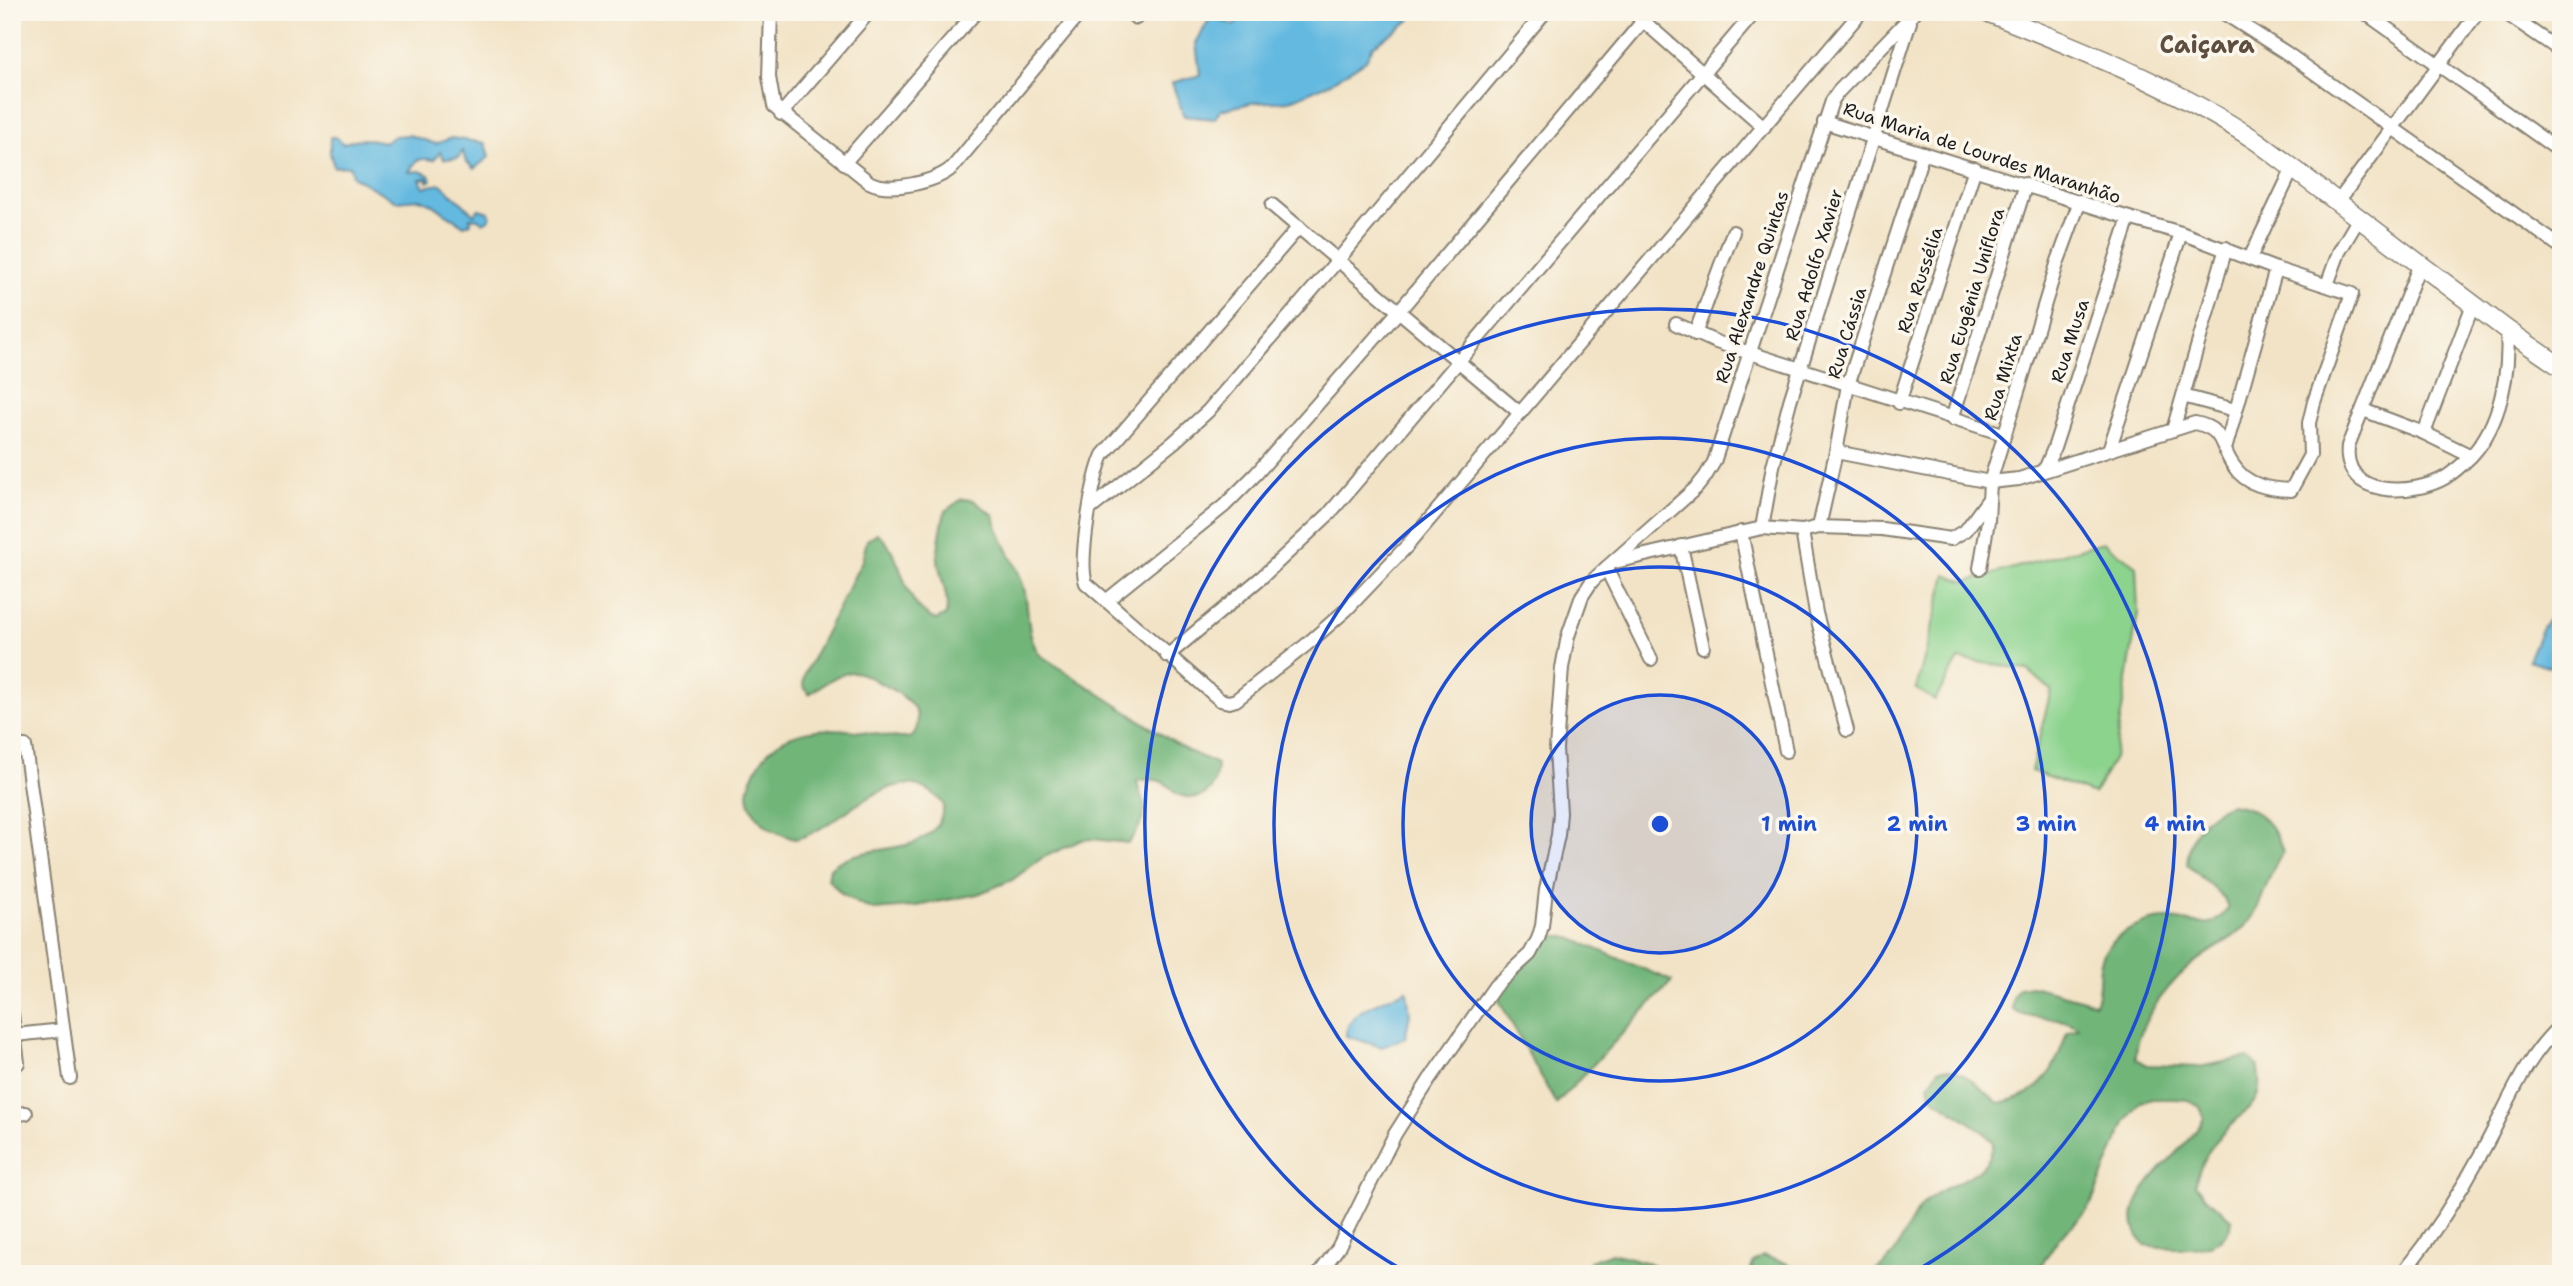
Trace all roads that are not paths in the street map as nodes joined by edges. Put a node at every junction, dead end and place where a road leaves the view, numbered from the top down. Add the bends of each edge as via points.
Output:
1 (771, 12) edge
2 (869, 12) edge
3 (976, 12) edge
4 (1082, 12) edge
5 (1545, 12) edge
6 (1755, 12) edge
7 (1861, 12) edge
8 (2222, 12) edge
9 (2364, 12) edge
10 (2478, 12) edge
11 (2504, 12) edge
12 (1993, 13) edge
13 (1914, 14) edge
14 (1638, 17) edge
15 (2561, 51) edge
16 (2439, 66) junction
17 (1704, 74) junction
18 (781, 114) junction
19 (1824, 122) junction
20 (1764, 127) junction
21 (2392, 128) junction
22 (1873, 137) junction
23 (2561, 152) edge
24 (1923, 153) junction
25 (844, 163) junction
26 (1975, 168) junction
27 (2293, 168) junction
28 (2026, 184) junction
29 (2080, 201) junction
30 (2337, 203) junction
31 (1272, 205) dead end
32 (2129, 218) junction
33 (2359, 218) junction
34 (1299, 227) junction
35 (1733, 232) dead end
36 (2181, 233) junction
37 (2561, 247) edge
38 (2226, 248) junction
39 (2250, 258) junction
40 (1338, 260) junction
41 (2420, 264) junction
42 (2276, 269) junction
43 (2328, 285) junction
44 (2474, 302) junction
45 (1399, 311) junction
46 (1676, 324) dead end
47 (2507, 330) junction
48 (1695, 334) junction
49 (1748, 352) junction
50 (1457, 361) junction
51 (2561, 367) edge
52 (1799, 370) junction
53 (1848, 385) junction
54 (2183, 396) junction
55 (1899, 403) junction
56 (2235, 410) junction
57 (2364, 410) junction
58 (1520, 413) junction
59 (1952, 419) junction
60 (2173, 430) junction
61 (2424, 433) junction
62 (2003, 434) junction
63 (2225, 446) junction
64 (2109, 450) junction
65 (1836, 452) junction
66 (2471, 456) junction
67 (2041, 472) junction
68 (1990, 482) junction
69 (1988, 500) junction
70 (1090, 509) junction
71 (1819, 527) junction
72 (1762, 528) junction
73 (1802, 531) junction
74 (1741, 532) junction
75 (1681, 546) junction
76 (1608, 565) junction
77 (1980, 568) dead end
78 (1106, 601) junction
79 (1703, 647) dead end
80 (1167, 656) junction
81 (1651, 659) dead end
82 (1847, 730) dead end
83 (18, 746) edge
84 (1786, 751) dead end
85 (12, 1014) edge
86 (2561, 1025) edge
87 (63, 1030) junction
88 (15, 1035) junction
89 (12, 1064) edge
90 (70, 1078) dead end
91 (26, 1112) dead end
92 (12, 1115) edge
93 (1319, 1274) edge
94 (2402, 1274) edge

1 - 18 street via 771,95
2 - 18 street
3 - 25 street
4 - 25 street via 944,174 884,188
5 - 40 street
6 - 17 street
7 - 20 street
8 - 21 street
9 - 16 street
10 - 16 street
11 - 15 street
12 - 27 main road via 2193,101
13 - 19 street, Rua Alexandre Quintas via 1838,92
13 - 22 street, Rua Adolfo Xavier
14 - 17 street
14 - 45 street
16 - 21 street
16 - 23 street
17 - 20 street
17 - 50 street
18 - 25 street
19 - 22 street, Rua Maria de Lourdes Maranhão
19 - 49 street, Rua Alexandre Quintas
20 - 58 street
21 - 30 street
21 - 37 street
22 - 24 street, Rua Maria de Lourdes Maranhão
22 - 52 street, Rua Adolfo Xavier
24 - 26 street, Rua Maria de Lourdes Maranhão
24 - 53 street, Rua Cássia
26 - 28 street, Rua Maria de Lourdes Maranhão
26 - 55 street, Rua Russélia
27 - 30 main road
27 - 39 street
28 - 29 street, Rua Maria de Lourdes Maranhão
28 - 59 street, Rua Eugênia Uniflora
29 - 32 street, Rua Maria de Lourdes Maranhão
29 - 62 street, Rua Mixta
30 - 33 main road
31 - 34 street
32 - 36 street, Rua Maria de Lourdes Maranhão
32 - 67 street, Rua Musa via 2054,448
33 - 41 main road
33 - 43 street via 2339,252
34 - 40 street
34 - 70 street via 1103,455
35 - 48 street
36 - 38 street, Rua Maria de Lourdes Maranhão
36 - 64 street
38 - 39 street, Rua Maria de Lourdes Maranhão
38 - 54 street
39 - 42 street, Rua Maria de Lourdes Maranhão
40 - 45 street
40 - 70 street via 1208,411
41 - 44 main road
41 - 57 street
42 - 43 street, Rua Maria de Lourdes Maranhão
42 - 56 street
43 - 63 street via 2352,294 2309,423 2310,455 2291,490 2267,489 2249,481 2231,464
44 - 47 main road
44 - 61 street
45 - 50 street
45 - 78 street via 1224,506
46 - 48 street
47 - 51 main road
47 - 66 street via 2504,384 2490,426
48 - 49 street
49 - 52 street
49 - 76 street, Rua Alexandre Quintas via 1706,477
50 - 58 street
50 - 80 street via 1329,514
52 - 53 street
52 - 72 street, Rua Adolfo Xavier
53 - 55 street
53 - 65 street, Rua Cássia
54 - 56 street
54 - 60 street
55 - 59 street
56 - 63 street
57 - 61 street
57 - 66 street via 2347,457 2353,474 2364,484 2411,488 2446,477
58 - 80 street via 1346,610 1236,700 1220,700
59 - 62 street
60 - 63 street via 2195,423 2207,425
60 - 64 street
61 - 66 street
62 - 68 street, Rua Mixta
64 - 67 street
65 - 68 street
65 - 71 street, Rua Cássia
67 - 68 street
68 - 69 street, Rua Mixta
69 - 71 street via 1966,530 1951,539 1882,529
69 - 77 street, Rua Mixta
70 - 78 street via 1083,574 1086,583
71 - 73 street
72 - 73 street
72 - 74 street
73 - 82 street via 1815,613
74 - 75 street
74 - 84 street
75 - 76 street
75 - 79 street
76 - 81 street
76 - 93 street, Rua Alexandre Quintas via 1582,596 1562,668 1556,750 1559,824 1538,939 1530,954 1495,986 1430,1079 1395,1134 1338,1248
78 - 80 street
83 - 87 street
85 - 88 street
86 - 94 street via 2534,1053 2453,1202
87 - 88 street
87 - 90 street
88 - 89 street via 18,1063
91 - 92 street

